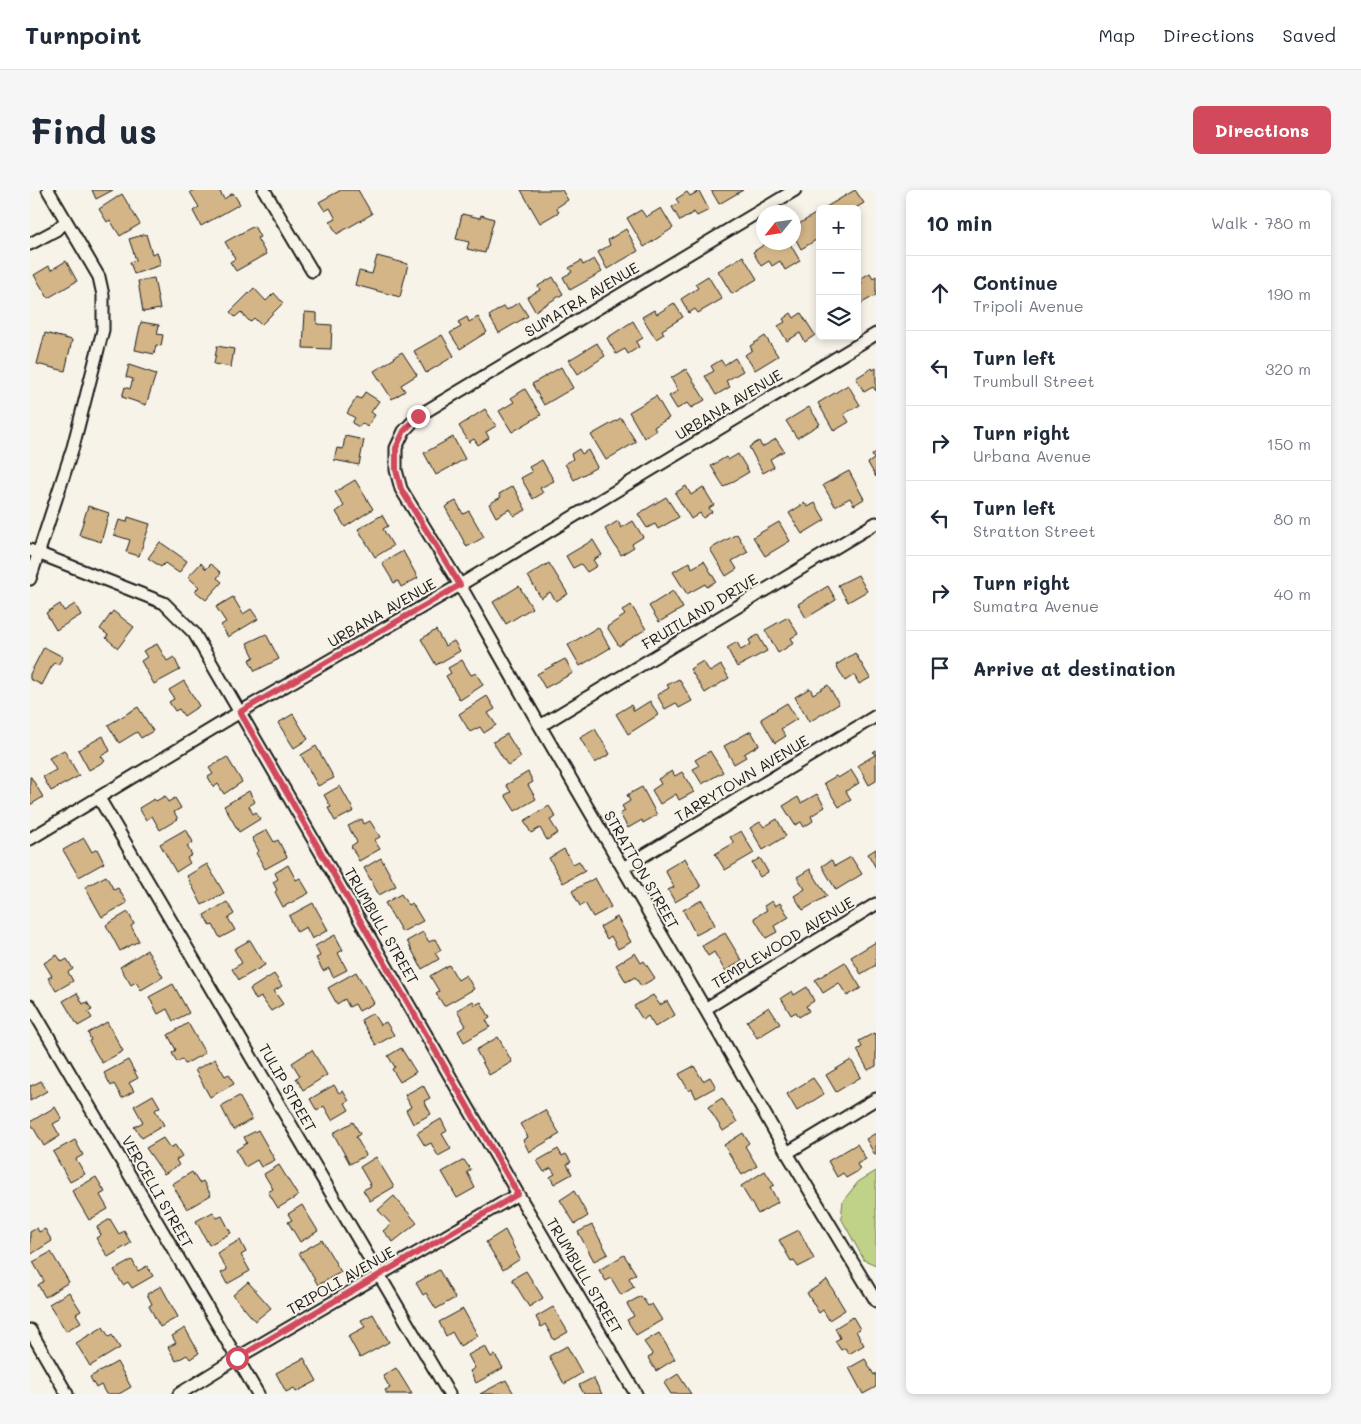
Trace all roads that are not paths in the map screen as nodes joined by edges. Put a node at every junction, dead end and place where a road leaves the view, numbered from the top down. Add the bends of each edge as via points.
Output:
1 (48, 190) edge
2 (264, 190) edge
3 (795, 190) edge
4 (66, 221) junction
5 (30, 244) edge
6 (312, 271) dead end
7 (876, 334) edge
8 (396, 448) joint
9 (876, 523) edge
10 (34, 551) edge
11 (30, 579) edge
12 (460, 585) junction
13 (240, 712) junction
14 (876, 716) edge
15 (540, 726) junction
16 (99, 798) junction
17 (30, 839) edge
18 (623, 868) junction
19 (876, 904) edge
20 (30, 1005) edge
21 (705, 1009) junction
22 (876, 1098) edge
23 (787, 1152) junction
24 (518, 1194) junction
25 (380, 1276) junction
26 (876, 1299) edge
27 (30, 1330) edge
28 (237, 1358) junction
29 (66, 1394) edge
30 (179, 1394) edge
31 (258, 1394) edge
32 (449, 1394) edge
33 (636, 1394) edge

1 - 4 street
2 - 6 street
3 - 8 street, SUMATRA AVENUE via 418,416 404,431
4 - 5 street
4 - 10 street via 98,277 104,295 103,330 73,448
7 - 12 street, URBANA AVENUE
8 - 12 street, STRATTON STREET via 396,470 401,489
9 - 15 street, FRUITLAND DRIVE
10 - 11 street
10 - 13 street, TRUMBULL STREET via 164,604 194,634
12 - 13 street, URBANA AVENUE
12 - 15 street, STRATTON STREET
13 - 16 street, URBANA AVENUE
13 - 24 street, TRUMBULL STREET
14 - 18 street, TARRYTOWN AVENUE
15 - 18 street, STRATTON STREET
16 - 17 street, URBANA AVENUE
16 - 25 street, TULIP STREET
18 - 21 street, STRATTON STREET
19 - 21 street, TEMPLEWOOD AVENUE
20 - 28 street, VERCELLI STREET
21 - 23 street, STRATTON STREET
22 - 23 street
23 - 26 street, STRATTON STREET
24 - 25 street, TRIPOLI AVENUE
24 - 33 street, TRUMBULL STREET
25 - 28 street, TRIPOLI AVENUE
25 - 32 street, TULIP STREET
27 - 29 street
28 - 30 street, TRIPOLI AVENUE
28 - 31 street, VERCELLI STREET

